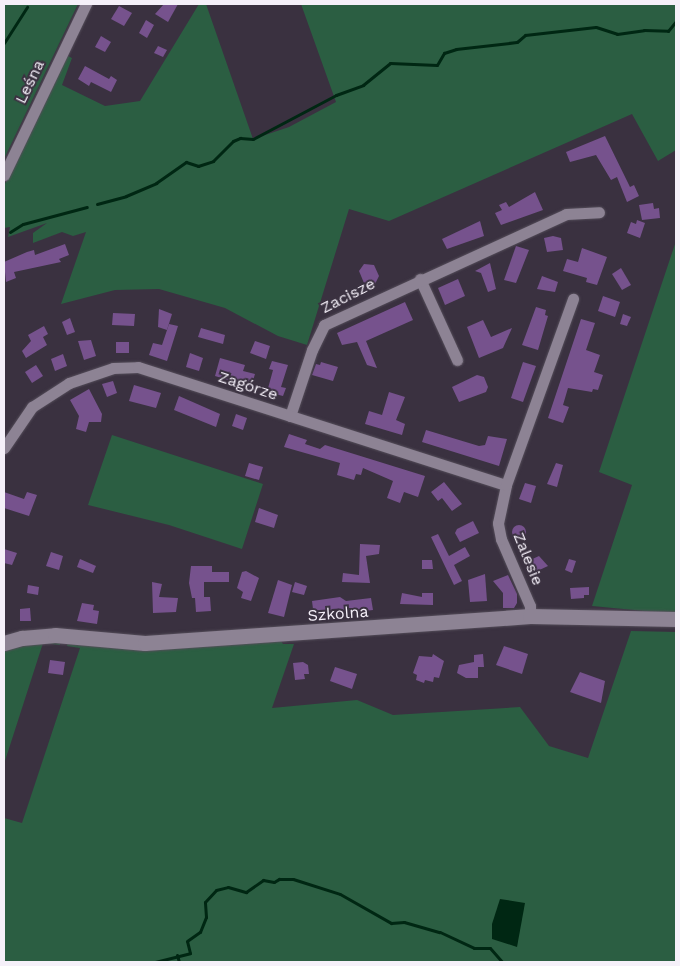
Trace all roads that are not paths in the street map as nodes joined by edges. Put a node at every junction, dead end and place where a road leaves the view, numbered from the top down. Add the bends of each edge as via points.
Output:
1 (86, 4) edge
2 (4, 175) edge
3 (599, 212) dead end
4 (420, 279) junction
5 (573, 300) dead end
6 (457, 360) dead end
7 (290, 416) junction
8 (4, 448) edge
9 (506, 485) junction
10 (530, 616) junction
11 (676, 619) edge
12 (4, 643) edge

1 - 2 street, Leśna
3 - 4 street, Zacisze via 566,214
4 - 6 street via 442,334
4 - 7 street, Zacisze via 324,325
5 - 9 street
7 - 8 street, Zagórze via 138,367 113,368 69,383 32,406
7 - 9 street, Zagórze
9 - 10 street, Zalesie via 498,523 501,539 530,606
10 - 11 street, Szkolna
10 - 12 street, Szkolna via 145,643 55,635

